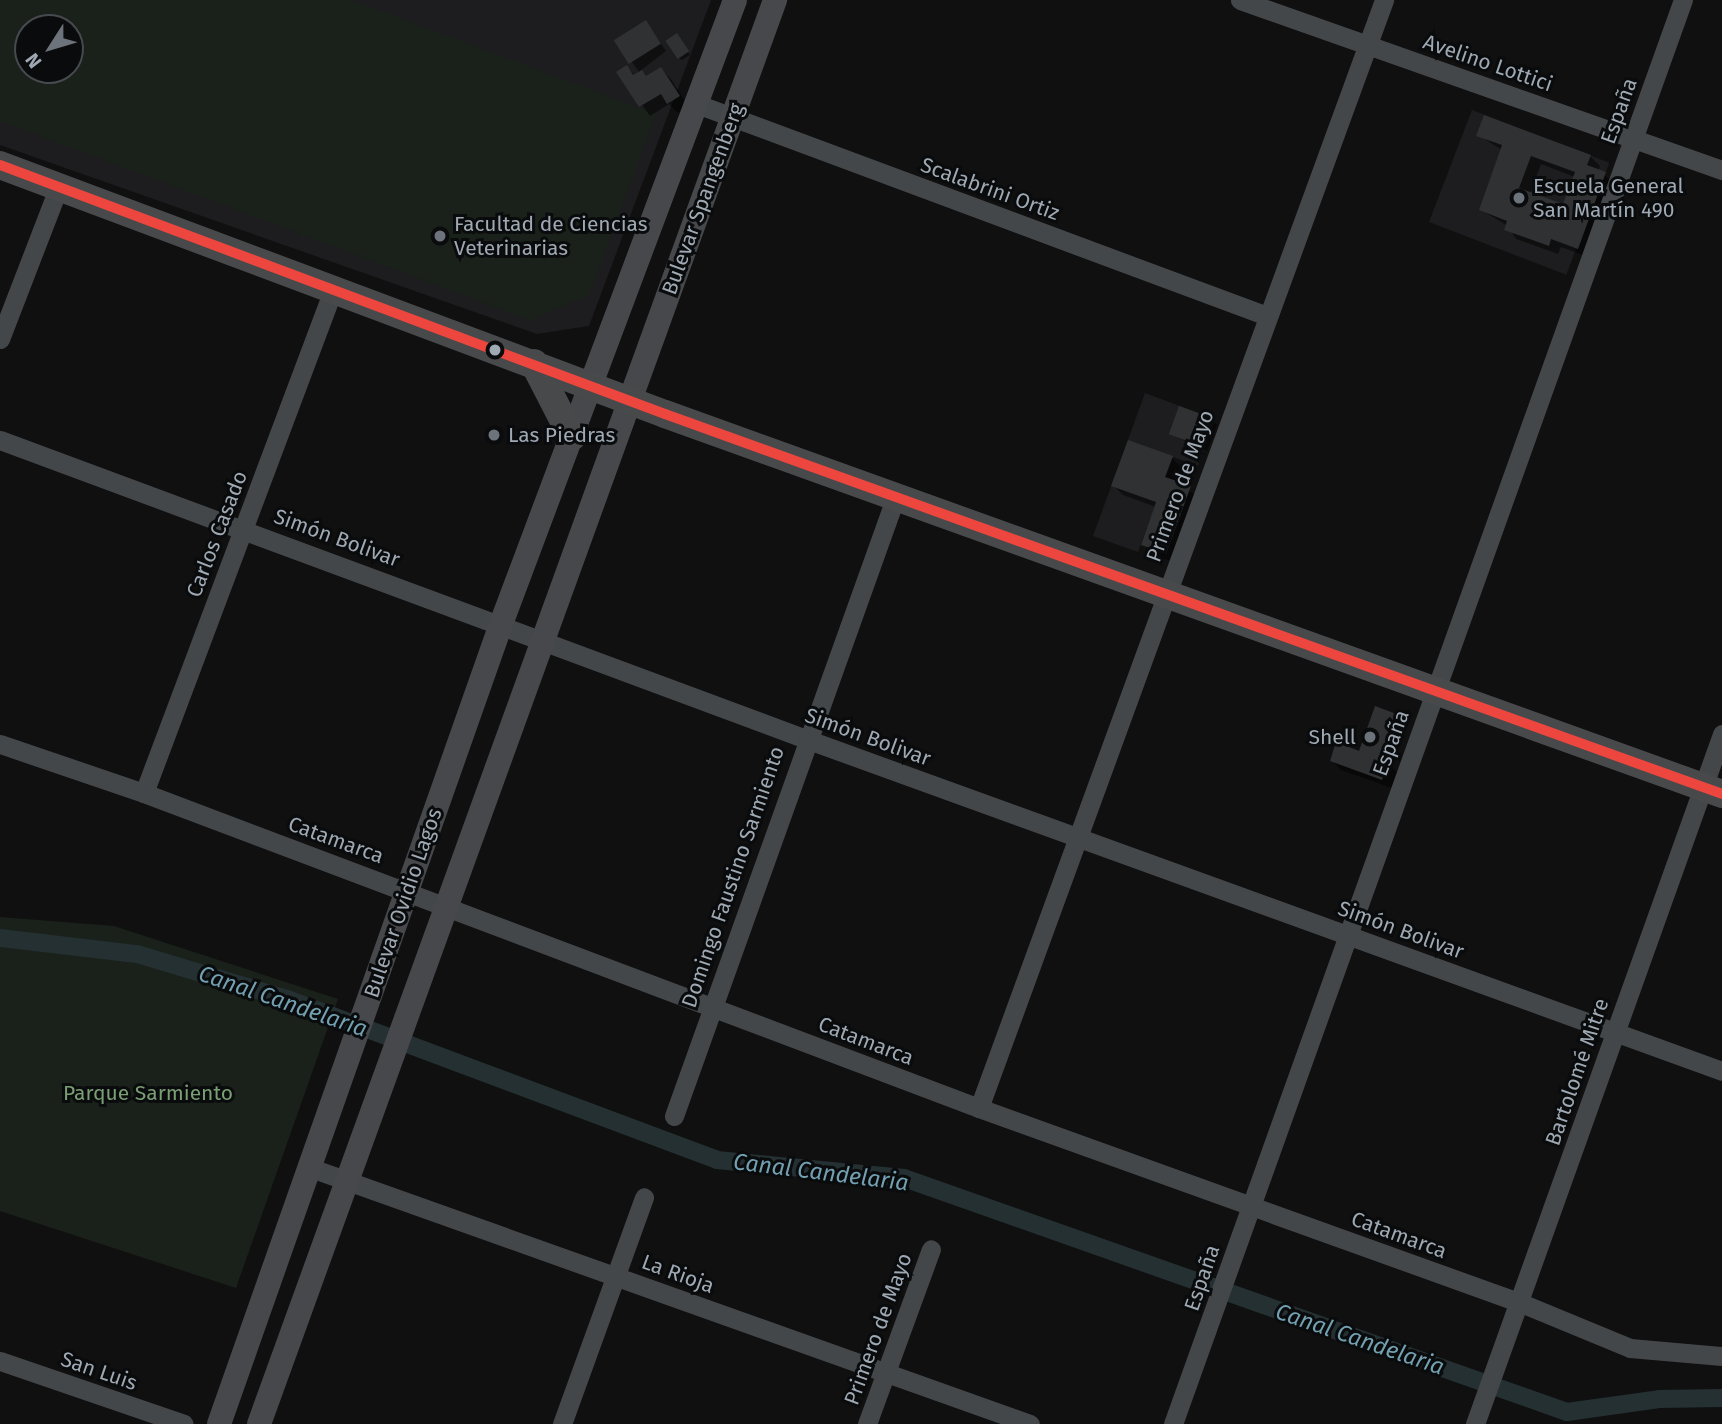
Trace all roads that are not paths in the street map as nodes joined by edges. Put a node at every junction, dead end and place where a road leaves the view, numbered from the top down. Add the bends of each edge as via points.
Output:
1 (735, 0) edge
2 (775, 0) edge
3 (1240, 0) edge
4 (1384, 0) edge
5 (1683, 0) edge
6 (1367, 45) junction
7 (697, 104) junction
8 (733, 117) junction
9 (1633, 138) junction
10 (0, 165) edge
11 (1722, 170) edge
12 (60, 187) junction
13 (333, 290) junction
14 (1267, 316) junction
15 (0, 339) edge
16 (534, 363) junction
17 (591, 384) junction
18 (630, 399) junction
19 (572, 437) junction
20 (0, 440) edge
21 (896, 495) junction
22 (244, 527) junction
23 (1165, 593) junction
24 (501, 624) junction
25 (544, 639) junction
26 (1435, 688) junction
27 (1722, 734) edge
28 (806, 739) junction
29 (0, 744) edge
30 (1713, 790) edge
31 (144, 793) junction
32 (1077, 836) junction
33 (407, 891) junction
34 (446, 907) junction
35 (1346, 934) junction
36 (711, 1006) junction
37 (1615, 1032) junction
38 (1722, 1071) edge
39 (979, 1108) junction
40 (674, 1116) dead end
41 (312, 1168) junction
42 (347, 1180) junction
43 (644, 1197) dead end
44 (1250, 1206) junction
45 (931, 1249) dead end
46 (615, 1276) junction
47 (1521, 1303) junction
48 (1722, 1356) edge
49 (0, 1361) edge
50 (886, 1373) junction
51 (184, 1424) edge
52 (219, 1424) edge
53 (259, 1424) edge
54 (562, 1424) edge
55 (867, 1424) edge
56 (1030, 1424) edge
57 (1173, 1424) edge
58 (1475, 1424) edge

1 - 7 main road, Bulevar Spangenberg
2 - 8 main road, Bulevar Spangenberg
3 - 6 street, Avelino Lottici
4 - 6 street, Primero de Mayo
5 - 9 street, España
6 - 9 street, Avelino Lottici
6 - 14 street, Primero de Mayo
7 - 8 street, Scalabrini Ortiz
7 - 17 main road, Bulevar Spangenberg
8 - 14 street, Scalabrini Ortiz
8 - 18 main road, Bulevar Spangenberg
9 - 11 street, Avelino Lottici
9 - 26 street, España
10 - 12 highway
12 - 13 highway
12 - 15 street
13 - 16 highway
13 - 22 street, Carlos Casado
14 - 23 street, Primero de Mayo
16 - 17 highway
16 - 19 highway
17 - 18 highway
17 - 19 main road, Bulevar Ovidio Lagos
18 - 21 highway
18 - 25 main road, Bulevar Ovidio Lagos
19 - 24 main road, Bulevar Ovidio Lagos
20 - 22 street, Simón Bolivar
21 - 23 highway
21 - 28 street, Domingo Faustino Sarmiento
22 - 24 street, Simón Bolivar
22 - 31 street, Carlos Casado
23 - 26 highway
23 - 32 street, Primero de Mayo
24 - 25 street, Simón Bolivar
24 - 33 main road, Bulevar Ovidio Lagos
25 - 28 street, Simón Bolivar
25 - 34 main road, Bulevar Ovidio Lagos
26 - 30 highway
26 - 35 street, España
27 - 30 street, Bartolomé Mitre
28 - 32 street, Simón Bolivar
28 - 36 street, Domingo Faustino Sarmiento
29 - 31 street, Catamarca
30 - 37 street, Bartolomé Mitre
31 - 33 street, Catamarca
32 - 35 street, Simón Bolivar
32 - 39 street, Primero de Mayo
33 - 34 street, Catamarca
33 - 41 main road, Bulevar Ovidio Lagos
34 - 36 street, Catamarca
34 - 42 main road, Bulevar Ovidio Lagos
35 - 37 street, Simón Bolivar
35 - 44 street, España
36 - 39 street, Catamarca
36 - 40 street, Domingo Faustino Sarmiento
37 - 38 street, Simón Bolivar
37 - 47 street, Bartolomé Mitre
39 - 44 street, Catamarca
41 - 42 street, La Rioja
41 - 52 main road, Bulevar Ovidio Lagos
42 - 46 street, La Rioja
42 - 53 main road, Bulevar Ovidio Lagos
43 - 46 street
44 - 47 street, Catamarca
44 - 57 street, España
45 - 50 street, Primero de Mayo
46 - 50 street, La Rioja
46 - 54 street
47 - 48 street, Catamarca via 1630,1348
47 - 58 street, Bartolomé Mitre
49 - 51 street, San Luis
50 - 55 street, Primero de Mayo
50 - 56 street, La Rioja

